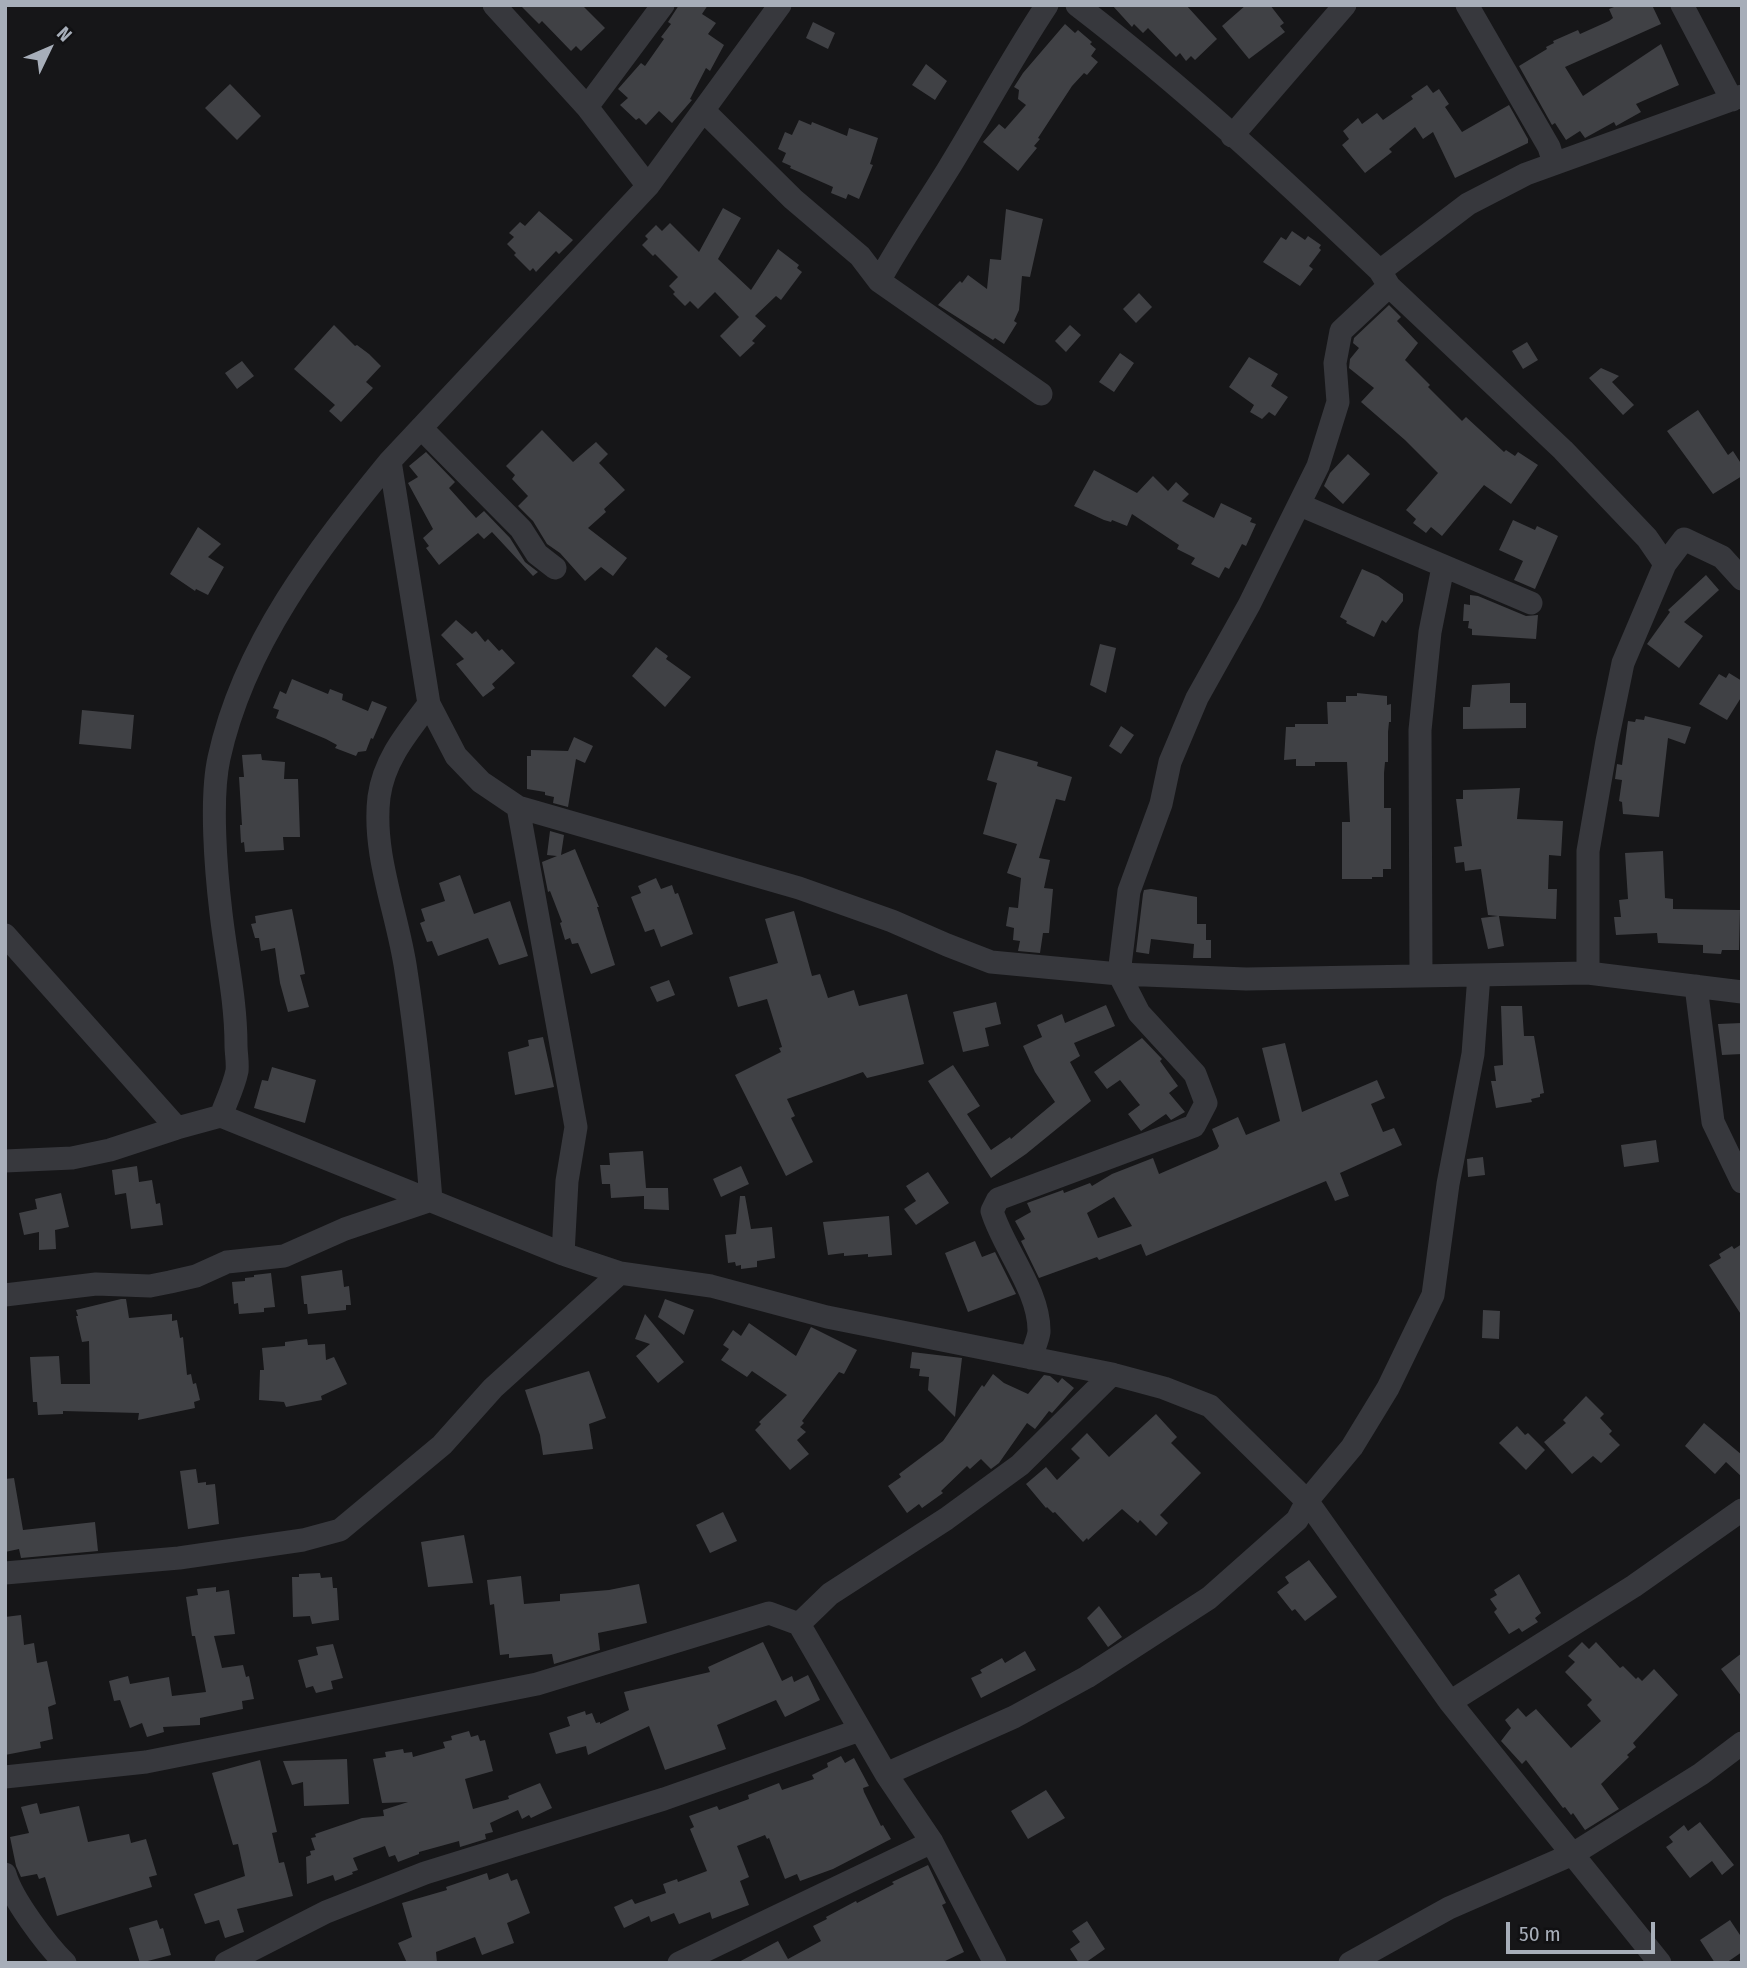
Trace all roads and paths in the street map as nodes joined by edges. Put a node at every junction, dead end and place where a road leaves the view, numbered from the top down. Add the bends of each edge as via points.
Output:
1 (494, 5) edge
2 (663, 5) edge
3 (780, 5) edge
4 (1047, 5) edge
5 (1077, 5) edge
6 (1345, 5) edge
7 (1467, 5) edge
8 (1682, 5) edge
9 (1737, 98) edge
10 (587, 107) junction
11 (704, 111) junction
12 (1232, 136) junction
13 (1554, 163) junction
14 (648, 186) junction
15 (1384, 279) junction
16 (879, 281) junction
17 (1041, 394) dead end
18 (421, 428) junction
19 (390, 461) junction
20 (1300, 505) junction
21 (1665, 564) junction
22 (1443, 567) junction
23 (555, 568) dead end
24 (1742, 579) edge
25 (1531, 603) dead end
26 (429, 705) junction
27 (518, 807) junction
28 (5, 935) edge
29 (1588, 973) junction
30 (1119, 974) junction
31 (1479, 975) junction
32 (1421, 976) junction
33 (1696, 986) junction
34 (1742, 992) edge
35 (221, 1116) junction
36 (177, 1128) junction
37 (5, 1161) edge
38 (1742, 1182) edge
39 (431, 1200) junction
40 (563, 1254) junction
41 (620, 1273) junction
42 (5, 1295) edge
43 (1031, 1358) junction
44 (1112, 1374) junction
45 (1307, 1501) junction
46 (1742, 1510) edge
47 (5, 1573) edge
48 (800, 1624) junction
49 (1450, 1702) junction
50 (860, 1730) junction
51 (1742, 1742) edge
52 (886, 1774) junction
53 (5, 1777) edge
54 (932, 1842) junction
55 (1573, 1854) junction
56 (5, 1874) edge
57 (55, 1960) edge
58 (226, 1963) edge
59 (679, 1963) edge
60 (995, 1963) edge
61 (1350, 1963) edge
62 (1660, 1963) edge

1 - 10 street
2 - 10 street
3 - 11 street
4 - 16 street
5 - 12 street
6 - 12 street
7 - 13 street
8 - 9 street
9 - 13 street
10 - 14 street
11 - 14 street
11 - 16 street via 793,199 860,256
12 - 15 street
13 - 15 street via 1468,204
14 - 18 street
15 - 20 street via 1341,331 1335,363 1338,402
15 - 21 street via 1563,450 1647,538
16 - 17 street
18 - 19 street
18 - 23 street
19 - 26 street
19 - 35 street via 326,539 268,628 236,700 218,760 215,823 237,1059
20 - 22 street
20 - 30 street via 1197,698 1170,762 1161,804 1129,891
21 - 24 street via 1685,539 1721,556
21 - 29 street via 1623,663 1607,741 1588,852
22 - 25 street
22 - 32 street via 1430,632 1420,730
26 - 27 street via 456,756 481,782
26 - 39 street via 395,748 379,795 378,834 406,970
27 - 30 street via 799,888 991,962
27 - 40 street via 576,1128 567,1181
28 - 36 street
29 - 31 street
29 - 33 street
30 - 32 street via 1246,979
30 - 43 street via 1139,1013 1195,1074 1206,1103 1194,1126 998,1199 992,1211 1037,1314 1039,1334
31 - 32 street
31 - 45 street via 1473,1054 1433,1295 1381,1400 1352,1447
33 - 34 street
33 - 38 street via 1713,1122
35 - 36 street
35 - 39 street
36 - 37 street via 72,1158
39 - 40 street
39 - 42 street via 284,1256 227,1262 170,1282 150,1286 96,1283
40 - 41 street
41 - 43 street via 711,1286 827,1317
41 - 47 street via 493,1388 442,1445 340,1530 303,1540 179,1558
43 - 44 street
44 - 45 street via 1210,1406
44 - 48 street via 1020,1465 830,1594
45 - 49 street
45 - 52 street via 1297,1520 1198,1605 1087,1677
46 - 49 street via 1634,1586
48 - 50 street
48 - 53 street via 769,1613 537,1684 146,1762
49 - 55 street
50 - 52 street
50 - 58 street via 664,1799 425,1873 326,1912
51 - 55 street
52 - 54 street
54 - 59 street
54 - 60 street
55 - 61 street via 1449,1908
55 - 62 street
56 - 57 street via 9,1888

